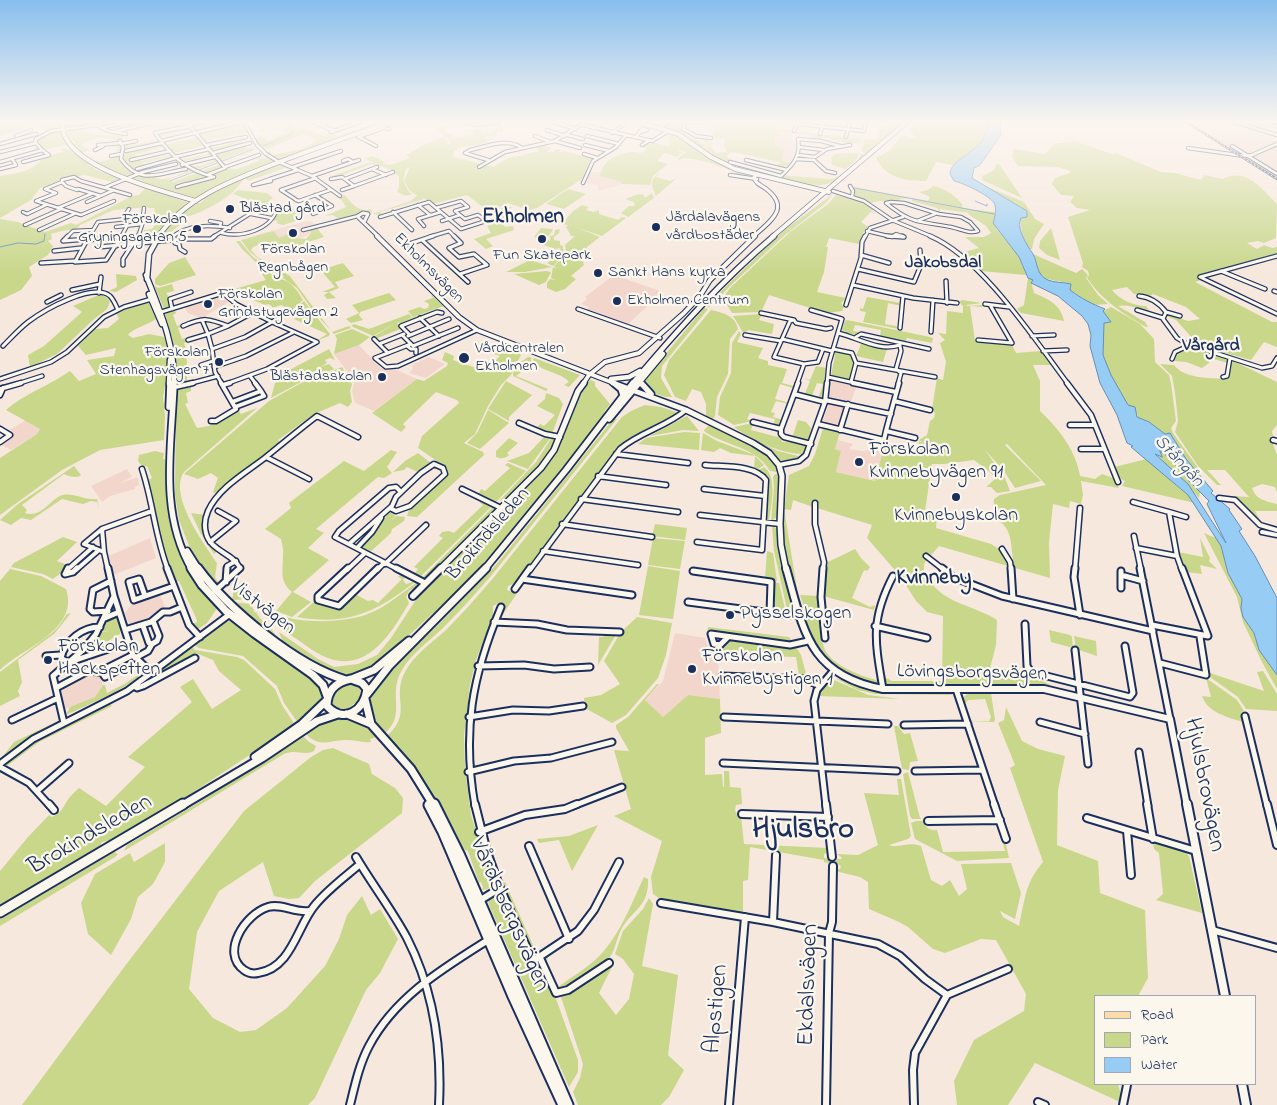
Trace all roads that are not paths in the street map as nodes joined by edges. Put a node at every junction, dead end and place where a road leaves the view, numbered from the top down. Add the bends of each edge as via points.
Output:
1 (112, 174) edge
2 (137, 174) joint
3 (165, 174) edge
4 (198, 174) edge
5 (212, 174) edge
6 (252, 174) edge
7 (287, 174) edge
8 (306, 174) edge
9 (317, 174) edge
10 (360, 174) edge
11 (383, 174) edge
12 (389, 174) edge
13 (587, 174) edge
14 (755, 174) edge
15 (784, 174) edge
16 (846, 174) edge
17 (850, 174) edge
18 (386, 175) junction
19 (730, 175) dead end
20 (759, 175) junction
21 (206, 176) junction
22 (312, 176) junction
23 (316, 178) junction
24 (270, 179) junction
25 (331, 179) dead end
26 (345, 179) junction
27 (124, 180) junction
28 (62, 182) junction
29 (836, 182) junction
30 (583, 183) dead end
31 (184, 185) junction
32 (354, 186) junction
33 (850, 186) dead end
34 (69, 187) junction
35 (106, 187) junction
36 (177, 187) dead end
37 (815, 188) junction
38 (114, 190) junction
39 (330, 190) junction
40 (342, 190) dead end
41 (828, 192) junction
42 (56, 193) junction
43 (91, 194) junction
44 (130, 195) dead end
45 (315, 195) junction
46 (100, 196) junction
47 (340, 196) dead end
48 (850, 196) junction
49 (51, 201) dead end
50 (196, 201) junction
51 (88, 202) dead end
52 (46, 204) junction
53 (418, 205) junction
54 (129, 208) dead end
55 (144, 208) dead end
56 (436, 208) junction
57 (59, 209) junction
58 (277, 209) junction
59 (36, 210) dead end
60 (77, 210) dead end
61 (272, 210) dead end
62 (393, 212) junction
63 (441, 212) junction
64 (935, 213) junction
65 (73, 214) junction
66 (251, 214) junction
67 (313, 214) dead end
68 (430, 215) junction
69 (460, 215) junction
70 (358, 216) junction
71 (380, 217) dead end
72 (902, 217) junction
73 (271, 218) junction
74 (126, 219) junction
75 (448, 219) junction
76 (210, 220) dead end
77 (892, 220) junction
78 (442, 221) dead end
79 (915, 221) junction
80 (364, 222) junction
81 (142, 224) junction
82 (25, 225) dead end
83 (116, 226) dead end
84 (126, 226) junction
85 (220, 226) junction
86 (424, 226) dead end
87 (230, 228) junction
88 (783, 228) junction
89 (39, 230) dead end
90 (93, 230) junction
91 (303, 230) dead end
92 (412, 230) dead end
93 (867, 231) junction
94 (222, 233) junction
95 (120, 237) junction
96 (892, 237) dead end
97 (87, 240) junction
98 (175, 240) junction
99 (422, 240) junction
100 (154, 243) junction
101 (134, 244) junction
102 (406, 245) dead end
103 (115, 246) junction
104 (99, 247) dead end
105 (81, 248) junction
106 (920, 250) dead end
107 (54, 252) dead end
108 (185, 252) dead end
109 (861, 255) junction
110 (1276, 257) edge
111 (74, 261) junction
112 (40, 262) dead end
113 (889, 263) dead end
114 (970, 263) junction
115 (123, 265) dead end
116 (956, 265) dead end
117 (858, 269) junction
118 (1221, 271) junction
119 (460, 274) junction
120 (101, 277) dead end
121 (946, 280) dead end
122 (468, 282) dead end
123 (100, 284) junction
124 (853, 285) junction
125 (1265, 289) dead end
126 (72, 290) dead end
127 (191, 292) dead end
128 (99, 293) junction
129 (903, 296) junction
130 (1139, 296) dead end
131 (153, 299) junction
132 (933, 300) junction
133 (66, 301) junction
134 (47, 302) dead end
135 (947, 303) junction
136 (957, 303) dead end
137 (846, 305) dead end
138 (1009, 307) junction
139 (172, 309) junction
140 (578, 309) dead end
141 (118, 310) junction
142 (811, 310) dead end
143 (1137, 310) dead end
144 (292, 311) dead end
145 (254, 312) junction
146 (1166, 312) junction
147 (159, 313) junction
148 (442, 313) dead end
149 (1277, 314) edge
150 (1180, 316) dead end
151 (420, 318) junction
152 (1163, 318) junction
153 (449, 319) dead end
154 (690, 319) junction
155 (202, 320) junction
156 (792, 321) junction
157 (272, 322) junction
158 (182, 326) dead end
159 (228, 326) junction
160 (429, 327) junction
161 (458, 328) dead end
162 (900, 328) dead end
163 (477, 330) junction
164 (838, 331) junction
165 (294, 332) junction
166 (931, 332) dead end
167 (411, 333) junction
168 (208, 334) junction
169 (1054, 335) dead end
170 (403, 336) junction
171 (439, 336) junction
172 (745, 336) dead end
173 (1032, 336) junction
174 (856, 337) junction
175 (658, 338) junction
176 (374, 339) dead end
177 (188, 340) dead end
178 (782, 340) junction
179 (978, 340) dead end
180 (424, 342) junction
181 (379, 344) junction
182 (409, 345) junction
183 (900, 345) junction
184 (1190, 345) junction
185 (2, 346) dead end
186 (823, 348) junction
187 (212, 349) junction
188 (929, 349) dead end
189 (172, 350) joint
190 (833, 350) junction
191 (1068, 350) dead end
192 (1043, 351) junction
193 (388, 353) junction
194 (416, 353) dead end
195 (1230, 358) junction
196 (1277, 358) edge
197 (1172, 359) dead end
198 (213, 361) junction
199 (856, 363) junction
200 (804, 364) junction
201 (201, 365) dead end
202 (214, 368) junction
203 (645, 368) junction
204 (898, 371) junction
205 (592, 374) junction
206 (42, 376) dead end
207 (218, 376) junction
208 (250, 376) junction
209 (828, 377) junction
210 (935, 377) dead end
211 (1224, 377) dead end
212 (0, 379) edge
213 (613, 382) junction
214 (640, 382) junction
215 (851, 382) junction
216 (223, 385) junction
217 (171, 388) junction
218 (632, 388) junction
219 (2, 389) edge
220 (261, 391) junction
221 (896, 392) junction
222 (651, 394) junction
223 (794, 394) junction
224 (0, 395) edge
225 (623, 395) junction
226 (660, 399) junction
227 (825, 401) junction
228 (894, 401) junction
229 (232, 402) junction
230 (848, 404) junction
231 (235, 407) junction
232 (686, 410) junction
233 (930, 410) dead end
234 (891, 414) junction
235 (211, 421) dead end
236 (753, 422) dead end
237 (519, 423) dead end
238 (818, 424) junction
239 (1070, 425) dead end
240 (1095, 425) junction
241 (0, 429) edge
242 (781, 429) junction
243 (840, 430) junction
244 (886, 431) junction
245 (358, 437) dead end
246 (560, 437) junction
247 (915, 438) dead end
248 (0, 442) edge
249 (811, 444) junction
250 (1081, 449) dead end
251 (1104, 449) junction
252 (616, 454) junction
253 (266, 457) junction
254 (688, 463) dead end
255 (705, 465) dead end
256 (779, 466) junction
257 (142, 469) dead end
258 (566, 470) junction
259 (598, 476) junction
260 (309, 479) dead end
261 (1118, 482) dead end
262 (666, 485) dead end
263 (462, 489) dead end
264 (704, 489) dead end
265 (401, 492) junction
266 (765, 496) junction
267 (1219, 498) dead end
268 (581, 499) junction
269 (1133, 502) dead end
270 (815, 503) dead end
271 (390, 508) junction
272 (501, 508) junction
273 (1080, 508) dead end
274 (152, 511) junction
275 (218, 511) dead end
276 (678, 512) dead end
277 (1169, 512) junction
278 (383, 514) junction
279 (700, 515) dead end
280 (1186, 517) dead end
281 (764, 522) junction
282 (562, 524) junction
283 (780, 524) junction
284 (426, 525) dead end
285 (102, 529) junction
286 (1277, 530) edge
287 (1262, 532) dead end
288 (1277, 535) edge
289 (1134, 536) dead end
290 (652, 537) dead end
291 (210, 542) junction
292 (697, 542) dead end
293 (349, 544) junction
294 (93, 547) junction
295 (356, 548) junction
296 (1136, 548) junction
297 (1002, 549) dead end
298 (99, 550) junction
299 (543, 551) junction
300 (104, 552) junction
301 (365, 553) junction
302 (926, 556) dead end
303 (1177, 556) junction
304 (236, 561) junction
305 (385, 564) junction
306 (638, 565) dead end
307 (692, 571) dead end
308 (893, 576) dead end
309 (522, 579) junction
310 (111, 581) junction
311 (1143, 581) junction
312 (226, 582) junction
313 (425, 583) junction
314 (174, 586) junction
315 (515, 588) dead end
316 (1121, 588) dead end
317 (212, 593) junction
318 (632, 595) dead end
319 (114, 596) junction
320 (145, 596) junction
321 (413, 596) dead end
322 (1013, 599) junction
323 (688, 602) dead end
324 (182, 607) junction
325 (501, 607) dead end
326 (108, 611) junction
327 (120, 612) junction
328 (232, 612) junction
329 (770, 613) junction
330 (798, 615) junction
331 (823, 615) junction
332 (1080, 615) junction
333 (105, 618) junction
334 (435, 620) junction
335 (153, 621) junction
336 (494, 622) junction
337 (1025, 624) dead end
338 (143, 626) junction
339 (875, 626) junction
340 (100, 627) junction
341 (1153, 628) junction
342 (125, 630) junction
343 (620, 632) dead end
344 (200, 637) junction
345 (728, 637) dead end
346 (1200, 637) dead end
347 (825, 638) dead end
348 (927, 638) dead end
349 (808, 641) junction
350 (129, 642) junction
351 (152, 644) junction
352 (1125, 646) dead end
353 (1075, 650) dead end
354 (60, 655) junction
355 (46, 656) dead end
356 (134, 657) junction
357 (195, 658) dead end
358 (71, 662) junction
359 (1160, 663) junction
360 (478, 666) junction
361 (590, 667) dead end
362 (834, 670) junction
363 (152, 673) junction
364 (722, 676) dead end
365 (349, 679) junction
366 (1079, 685) junction
367 (134, 686) junction
368 (820, 686) junction
369 (56, 688) junction
370 (883, 688) junction
371 (956, 689) junction
372 (366, 696) junction
373 (1080, 697) junction
374 (58, 698) junction
375 (327, 698) junction
376 (583, 706) dead end
377 (338, 714) junction
378 (347, 714) junction
379 (1245, 716) dead end
380 (469, 717) junction
381 (724, 717) dead end
382 (1170, 719) junction
383 (12, 720) dead end
384 (816, 722) junction
385 (1040, 722) dead end
386 (64, 723) junction
387 (371, 724) junction
388 (888, 724) dead end
389 (968, 724) junction
390 (904, 725) dead end
391 (1085, 734) junction
392 (612, 742) dead end
393 (1139, 752) dead end
394 (69, 763) dead end
395 (723, 763) dead end
396 (1088, 764) dead end
397 (0, 766) edge
398 (822, 767) junction
399 (983, 770) junction
400 (897, 771) dead end
401 (916, 771) dead end
402 (468, 772) junction
403 (622, 787) dead end
404 (37, 791) junction
405 (203, 793) junction
406 (54, 810) dead end
407 (742, 814) dead end
408 (828, 817) junction
409 (1087, 818) dead end
410 (1000, 820) junction
411 (928, 821) dead end
412 (1127, 831) junction
413 (479, 832) junction
414 (1006, 839) dead end
415 (1153, 839) junction
416 (1277, 845) edge
417 (529, 846) dead end
418 (1196, 851) junction
419 (776, 855) dead end
420 (832, 857) dead end
421 (619, 862) dead end
422 (833, 866) dead end
423 (1131, 875) dead end
424 (500, 888) junction
425 (477, 902) junction
426 (660, 902) dead end
427 (309, 911) junction
428 (0, 912) edge
429 (745, 917) junction
430 (773, 922) junction
431 (1212, 930) junction
432 (829, 933) junction
433 (492, 937) junction
434 (569, 939) junction
435 (1277, 948) edge
436 (540, 958) junction
437 (609, 963) dead end
438 (1008, 968) dead end
439 (425, 981) junction
440 (947, 995) junction
441 (1225, 995) edge
442 (1126, 1085) dead end
443 (1242, 1085) edge
444 (350, 1105) edge
445 (438, 1105) edge
446 (563, 1105) edge
447 (568, 1105) edge
448 (729, 1105) edge
449 (826, 1105) edge
450 (914, 1105) edge
451 (1123, 1105) edge
452 (1246, 1105) edge

1 - 27 main road
2 - 3 street via 147,178
2 - 27 street
4 - 21 street
5 - 21 street
6 - 50 main road, Vistvägen
7 - 24 street
8 - 22 street
9 - 22 street
10 - 26 street
11 - 18 street
12 - 18 street
13 - 30 street
14 - 20 main road
15 - 20 street
16 - 29 main road, Brokindsleden
17 - 41 main road, Brokindsleden
18 - 32 street
19 - 20 street
20 - 37 main road
20 - 37 main road
20 - 175 street via 760,185 768,190 776,213
21 - 31 street
21 - 31 street via 214,176
22 - 23 street
23 - 39 street
23 - 45 street via 281,190 299,201
24 - 24 street via 260,182 253,185 271,181
25 - 26 street via 341,176
26 - 32 street
27 - 35 street
27 - 50 main road
28 - 34 street
28 - 35 street via 74,177
28 - 42 street via 45,189
29 - 37 main road
29 - 41 main road, Brokindsleden
31 - 36 street
32 - 40 street
33 - 48 street
34 - 42 street
34 - 43 street
35 - 38 street
37 - 41 main road
38 - 44 street
38 - 46 street
39 - 45 street
39 - 47 street
41 - 48 street
41 - 88 main road, Brokindsleden
41 - 88 main road, Brokindsleden
42 - 52 street via 36,201
43 - 46 street
43 - 57 street
45 - 67 street via 332,206
46 - 51 street
46 - 65 street via 114,201 81,215
48 - 77 street
49 - 52 street
50 - 100 main road, Vistvägen via 168,225
52 - 57 street
52 - 59 street
53 - 56 street, Ekholmsvägen via 429,202
53 - 62 street, Ekholmsvägen
53 - 68 street, Ekholmsvägen
54 - 74 street
55 - 81 street
56 - 63 street, Ekholmsvägen
56 - 69 street, Ekholmsvägen via 459,200 468,206 456,210
57 - 65 street
57 - 82 street
58 - 61 street
58 - 66 street via 264,205
58 - 73 street
60 - 65 street
62 - 71 street, Ekholmsvägen
62 - 92 street, Ekholmsvägen
63 - 68 street, Ekholmsvägen
63 - 75 street, Ekholmsvägen
64 - 72 street via 892,201 886,203
64 - 79 street
64 - 79 street via 965,218 978,232
65 - 89 street
66 - 73 street
66 - 87 street
68 - 86 street, Ekholmsvägen via 418,219
69 - 75 street
69 - 75 street, Ekholmsvägen via 466,219 478,216 486,223 461,229
70 - 80 street, Ekholmsvägen
70 - 80 street, Ekholmsvägen via 368,214
70 - 91 street
72 - 77 street
72 - 79 street
73 - 94 street via 251,231 234,236
74 - 84 street
74 - 90 street via 98,222
75 - 78 street
76 - 85 street via 222,223
77 - 93 street
77 - 114 street via 942,241
80 - 163 street, Ekholmsvägen via 459,317
81 - 84 street
81 - 101 street
83 - 84 street
84 - 95 street
85 - 87 street
85 - 98 street via 183,229 172,236
87 - 94 street
88 - 154 main road, Brokindsleden
90 - 97 street
90 - 97 street via 73,231 63,241
93 - 96 street
93 - 109 street
94 - 98 street via 204,240
95 - 97 street
95 - 103 street
97 - 105 street
98 - 100 street
98 - 108 street
99 - 102 street, Ekholmsvägen
99 - 119 street, Ekholmsvägen
99 - 119 street, Ekholmsvägen via 449,231 462,243 449,247 458,257 474,254 487,265
100 - 101 street
100 - 131 main road, Vistvägen via 146,271 147,288
101 - 103 street
101 - 115 street via 122,261
103 - 104 street
103 - 111 street via 106,260
105 - 107 street
105 - 111 street
106 - 117 street via 921,265 914,282
109 - 113 street
109 - 117 street
110 - 118 street
111 - 112 street
114 - 116 street
114 - 138 street
117 - 124 street
118 - 125 street
118 - 149 street via 1200,277
119 - 122 street, Ekholmsvägen
120 - 123 street
121 - 135 street
123 - 126 street
123 - 128 street
124 - 129 street
124 - 137 street
127 - 139 street via 170,299
128 - 133 street
128 - 141 street via 110,295
129 - 132 street
129 - 162 street
130 - 146 street via 1151,298
131 - 141 street
131 - 147 main road, Vistvägen
132 - 135 street
132 - 166 street
133 - 134 street via 60,296
133 - 185 street via 29,321
135 - 136 street
138 - 173 street
138 - 179 street via 987,305 1012,343
139 - 145 street via 223,293 236,304
139 - 147 street
140 - 175 street
141 - 212 street via 97,322 56,359
142 - 164 street via 842,318
143 - 152 street
144 - 157 street
145 - 157 street
145 - 159 street
146 - 150 street
146 - 152 street
147 - 189 main road, Vistvägen
148 - 151 street, Ekholmsvägen
151 - 160 street
151 - 167 street, Ekholmsvägen via 401,326
152 - 184 street via 1177,338
153 - 160 street, Ekholmsvägen
154 - 203 main road, Brokindsleden
154 - 214 main road, Brokindsleden
155 - 158 street
155 - 159 street via 211,318
155 - 168 street
156 - 156 street via 762,316 761,313
156 - 164 street
156 - 178 street
157 - 165 street
157 - 187 street via 245,337
159 - 168 street
160 - 167 street, Ekholmsvägen
160 - 171 street
161 - 171 street, Ekholmsvägen
163 - 193 street via 398,366 386,367 375,358
163 - 205 street, Ekholmsvägen
164 - 174 street
164 - 190 street
165 - 202 street
165 - 208 street via 317,342
167 - 170 street, Ekholmsvägen
167 - 180 street
168 - 177 street
168 - 187 street
169 - 173 street
170 - 181 street, Ekholmsvägen
170 - 182 street
171 - 180 street, Ekholmsvägen
172 - 178 street
173 - 192 street
174 - 183 street via 861,334
174 - 183 street via 868,344 892,348
175 - 205 street via 640,357 606,365
176 - 181 street
178 - 186 street
178 - 200 street via 774,357
180 - 182 street, Ekholmsvägen
181 - 193 street
182 - 193 street, Ekholmsvägen
182 - 194 street via 416,349
183 - 188 street
183 - 204 street
184 - 195 street
184 - 197 street via 1176,352
186 - 190 street
186 - 200 street via 818,362
187 - 198 street
189 - 217 main road, Vistvägen
190 - 199 street via 852,353
190 - 209 street
191 - 192 street
192 - 240 street
195 - 196 street via 1265,368 1272,366
195 - 211 street via 1227,376
198 - 201 street
198 - 202 street
199 - 204 street
199 - 215 street
200 - 223 street
202 - 207 street
203 - 213 main road
203 - 218 main road, Brokindsleden
204 - 210 street
204 - 221 street via 901,373
205 - 213 street, Ekholmsvägen
205 - 246 street via 578,391
206 - 219 street
207 - 216 street
207 - 217 street
208 - 216 street
208 - 220 street
209 - 215 street
209 - 227 street
213 - 218 street, Ekholmsvägen
213 - 225 main road
214 - 218 main road, Brokindsleden
214 - 222 main road
215 - 221 street
216 - 229 street
217 - 317 main road, Vistvägen via 170,498 179,537
218 - 222 street, Ekholmsvägen
218 - 225 main road, Brokindsleden
218 - 226 street, Ekholmsvägen
218 - 258 main road, Brokindsleden
219 - 224 street
220 - 229 street
220 - 231 street via 264,396
221 - 228 street
222 - 226 street, Ekholmsvägen
223 - 227 street
223 - 242 street
225 - 258 main road, Brokindsleden
226 - 232 street, Ekholmsvägen
227 - 230 street
227 - 238 street
228 - 233 street
228 - 234 street
229 - 231 street
230 - 234 street
230 - 243 street
231 - 235 street via 216,421
232 - 252 street via 672,421 629,441
232 - 256 street, Ekholmsvägen via 760,447
234 - 244 street
236 - 242 street
237 - 246 street
238 - 243 street
238 - 249 street
239 - 240 street
240 - 251 street
241 - 248 street via 10,435
242 - 249 street via 784,437
243 - 244 street via 884,440
244 - 247 street
245 - 253 street via 317,416
246 - 272 street via 541,468
249 - 256 street via 802,459
250 - 251 street
251 - 261 street
252 - 254 street
252 - 259 street
253 - 260 street
253 - 291 street via 213,503 205,524
255 - 266 street via 760,472 766,480
256 - 283 street, Lövingsborgsvägen via 782,481
257 - 274 street
258 - 334 main road, Brokindsleden via 490,566
259 - 262 street
259 - 268 street
263 - 272 street
264 - 266 street
265 - 271 street
265 - 271 street via 434,464 444,468 445,474 410,506 396,511
265 - 293 street via 394,486 388,488 336,534 336,538
266 - 281 street
267 - 286 street via 1235,500 1260,525
268 - 276 street
268 - 282 street
269 - 277 street
270 - 331 street via 815,524 824,562
271 - 278 street
272 - 313 street
273 - 332 street via 1074,577
274 - 285 street
274 - 314 street via 158,542
275 - 291 street via 236,521
277 - 280 street
277 - 303 street
278 - 293 street
278 - 295 street via 372,532
279 - 281 street
281 - 283 street
281 - 292 street via 762,550
282 - 290 street
282 - 299 street
283 - 330 street, Lövingsborgsvägen via 786,569
284 - 305 street
285 - 294 street via 84,544
285 - 300 street
287 - 288 street
289 - 296 street, Hjulsbrovägen
291 - 304 street
293 - 295 street
294 - 298 street
294 - 298 street via 65,574 73,572
295 - 301 street
296 - 303 street
296 - 311 street, Hjulsbrovägen
297 - 322 street via 1010,562
298 - 300 street
299 - 306 street
299 - 309 street
300 - 310 street
301 - 305 street
301 - 305 street via 318,596 318,600 335,606 341,604
302 - 322 street via 960,580
303 - 341 street via 1208,636
304 - 312 street via 227,566
304 - 312 street via 240,568
305 - 313 street
307 - 329 street via 771,582
308 - 339 street via 879,601
309 - 315 street
309 - 318 street
310 - 319 street
310 - 326 street via 93,590 90,610
311 - 316 street via 1121,573
311 - 341 street, Hjulsbrovägen
312 - 317 street
313 - 321 street
314 - 320 street
314 - 324 street
317 - 328 main road, Vistvägen
319 - 326 street
319 - 327 street
320 - 320 street via 134,600 129,582 139,579
322 - 332 street
323 - 329 street
324 - 335 street via 163,612
324 - 344 street via 191,628
325 - 336 street
326 - 333 street
327 - 333 street
327 - 342 street
328 - 344 street
328 - 365 main road, Vistvägen via 319,671
328 - 375 main road, Vistvägen via 313,675 323,685
329 - 330 street
330 - 331 street
330 - 349 street, Lövingsborgsvägen
331 - 347 street
332 - 341 street
333 - 340 street
334 - 365 main road, Brokindsleden via 374,670
334 - 372 main road, Brokindsleden via 389,666
335 - 338 street
335 - 351 street via 159,636
336 - 343 street
336 - 360 street
337 - 366 street via 1029,671
338 - 342 street
338 - 351 street
339 - 348 street
339 - 370 street
340 - 354 street via 81,631
340 - 358 street
341 - 359 street, Hjulsbrovägen
342 - 350 street
344 - 363 street
345 - 349 street via 790,645
346 - 359 street via 1206,675
349 - 362 street, Lövingsborgsvägen
350 - 356 street
350 - 358 street
351 - 356 street via 148,651
352 - 366 street via 1132,696
353 - 366 street
354 - 355 street
354 - 358 street
356 - 363 street
356 - 369 street via 114,664 116,671 105,677 101,671 88,671
357 - 367 street via 143,686
358 - 369 street via 53,676
359 - 382 street, Hjulsbrovägen
360 - 361 street
360 - 380 street
362 - 368 street
362 - 370 street, Lövingsborgsvägen via 858,683
363 - 367 street
364 - 368 street via 805,679
365 - 372 main road via 364,684
365 - 375 main road via 334,686
366 - 373 street
367 - 386 street
368 - 384 street via 814,697
369 - 374 street
370 - 371 street, Lövingsborgsvägen
371 - 373 street, Lövingsborgsvägen via 1033,688
371 - 389 street
372 - 378 main road via 360,707
372 - 387 main road, Vårdsbergsvägen
373 - 382 street, Lövingsborgsvägen
373 - 391 street
374 - 383 street
374 - 386 street
375 - 377 main road via 329,710
375 - 405 main road, Brokindsleden via 294,730
376 - 380 street via 549,711 513,710
377 - 378 main road
377 - 405 main road, Brokindsleden via 317,721
378 - 387 main road, Vårdsbergsvägen
379 - 416 street
380 - 402 street
381 - 384 street
382 - 418 street, Hjulsbrovägen
384 - 388 street
384 - 398 street
385 - 391 street
386 - 397 street via 33,738
387 - 425 main road, Vårdsbergsvägen via 394,750 430,806
389 - 390 street
389 - 399 street
391 - 396 street
392 - 402 street via 552,758 514,761
393 - 415 street
394 - 404 street
395 - 398 street
397 - 404 street
398 - 400 street
398 - 408 street
399 - 401 street
399 - 410 street
402 - 413 street
403 - 413 street via 565,809 525,815
404 - 406 street
405 - 428 main road, Brokindsleden
407 - 408 street
408 - 420 street
409 - 412 street
410 - 411 street
410 - 414 street
412 - 415 street
412 - 423 street
413 - 424 street
415 - 418 street
417 - 434 street
418 - 431 street, Hjulsbrovägen
419 - 430 street
421 - 434 street via 589,918
422 - 432 street, Ekdalsvägen
424 - 425 street
424 - 436 street via 531,957
425 - 433 main road, Vårdsbergsvägen
426 - 429 street
427 - 427 street via 270,907 252,916 240,930 236,941 235,956 241,968 258,974 279,962 295,942
427 - 439 street via 358,861 408,942
429 - 430 street
429 - 448 street, Alpstigen
430 - 432 street
431 - 435 street
431 - 441 street, Hjulsbrovägen
432 - 440 street via 886,947
432 - 449 street, Ekdalsvägen
433 - 439 street
433 - 446 main road, Vårdsbergsvägen via 527,1029
433 - 447 main road, Vårdsbergsvägen
434 - 436 street
436 - 437 street via 559,994
438 - 440 street
439 - 444 street via 394,1008 371,1041 357,1072
439 - 445 street via 440,1052
440 - 450 street via 915,1053
442 - 451 street
443 - 452 street

